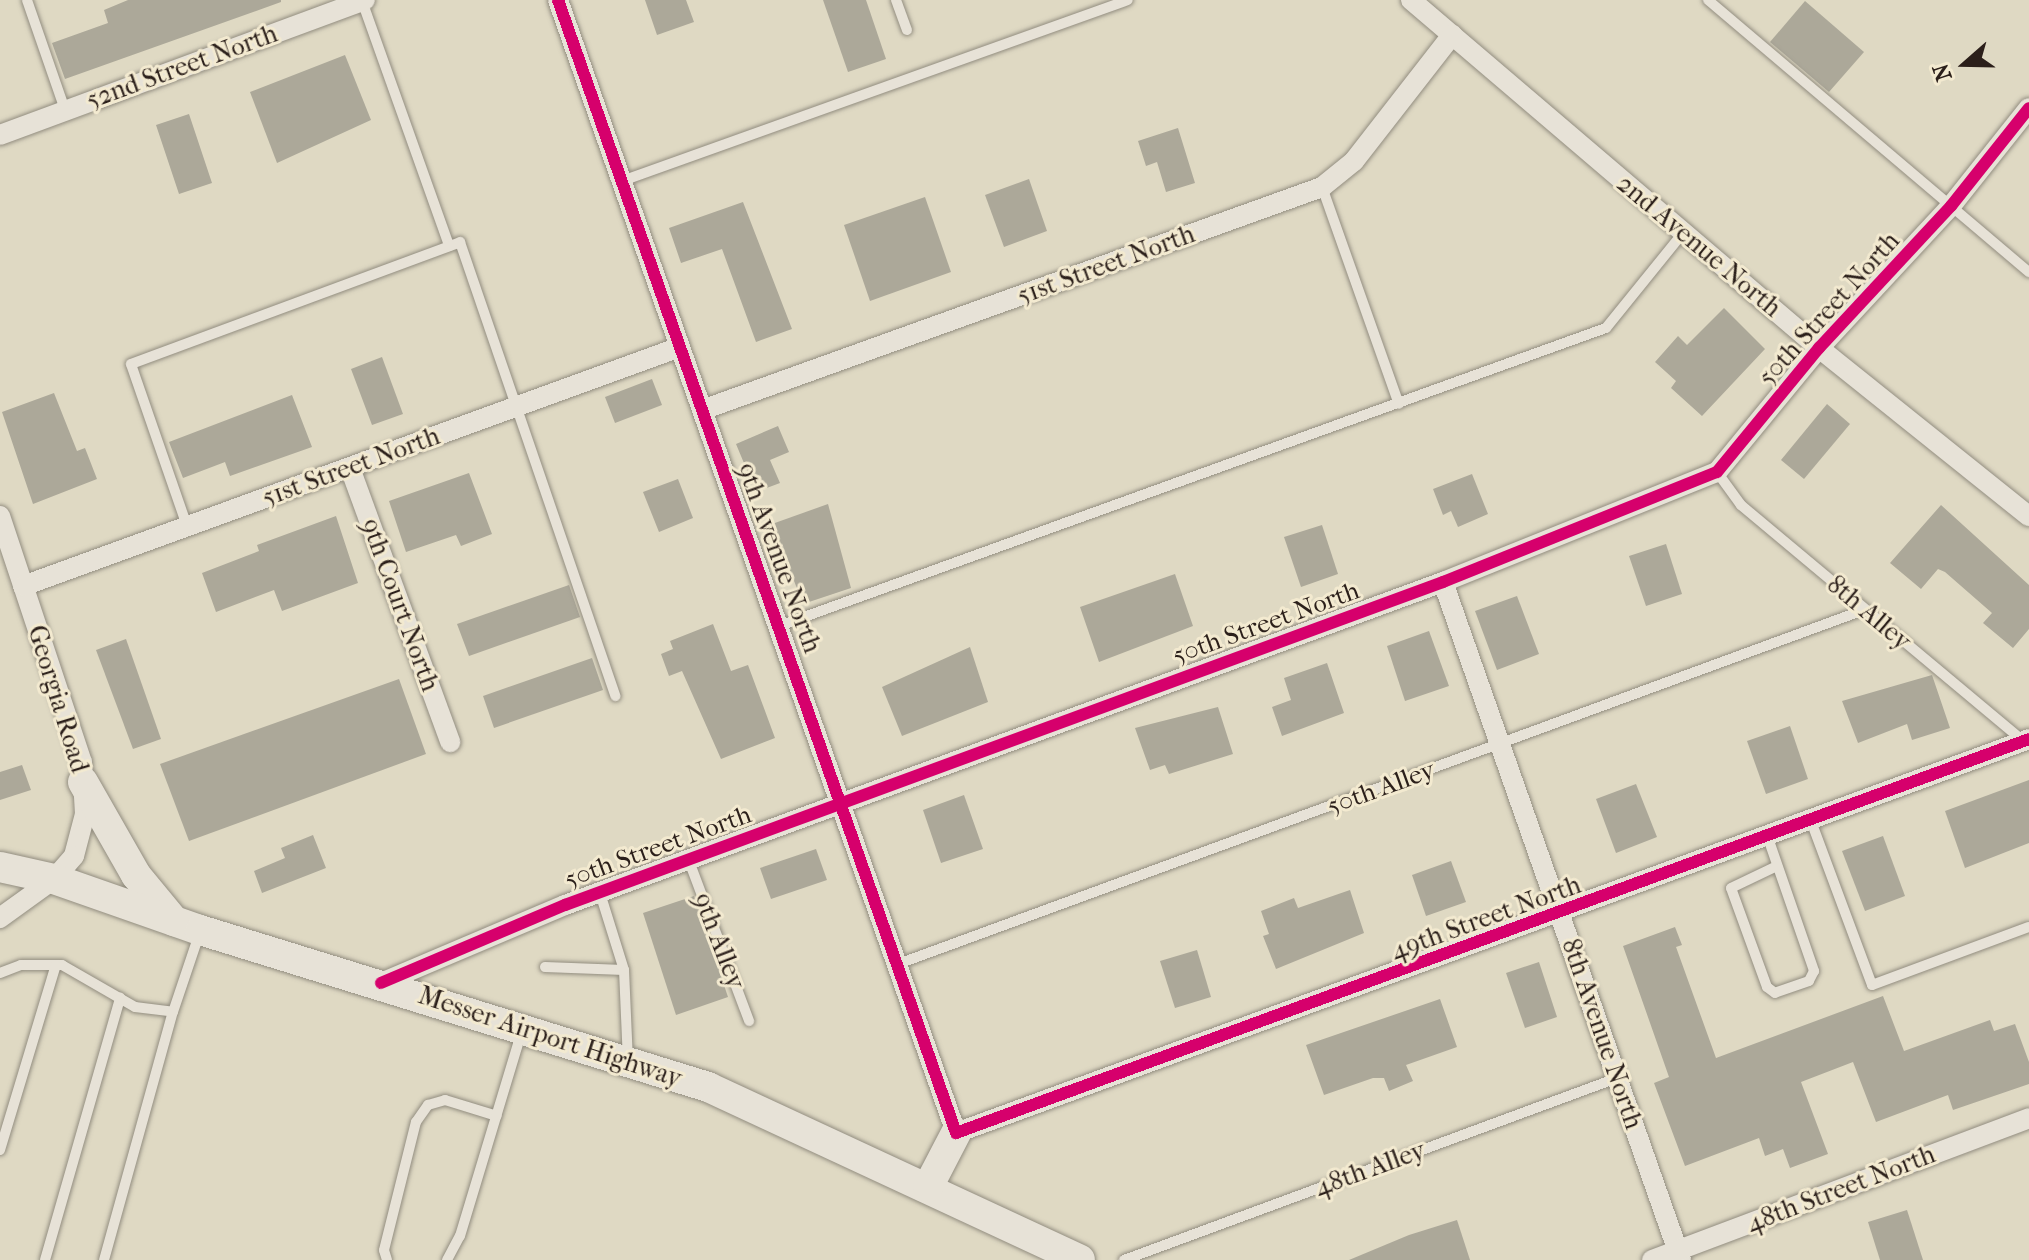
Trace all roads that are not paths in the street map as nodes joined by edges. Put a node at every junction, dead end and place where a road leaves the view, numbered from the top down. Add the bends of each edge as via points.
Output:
1 (27, 0) edge
2 (558, 0) edge
3 (896, 0) edge
4 (1128, 0) edge
5 (1411, 0) edge
6 (1708, 0) edge
7 (363, 1) edge
8 (907, 30) dead end
9 (1452, 35) junction
10 (2029, 108) edge
11 (65, 110) junction
12 (0, 135) edge
13 (622, 181) junction
14 (1322, 187) junction
15 (1951, 206) junction
16 (1683, 233) junction
17 (449, 246) junction
18 (2029, 272) edge
19 (680, 347) junction
20 (1819, 348) junction
21 (1399, 404) junction
22 (517, 406) junction
23 (702, 410) junction
24 (350, 468) junction
25 (1717, 472) junction
26 (0, 516) edge
27 (2029, 516) edge
28 (187, 526) junction
29 (6, 554) edge
30 (1443, 582) junction
31 (23, 586) junction
32 (1864, 610) junction
33 (779, 626) junction
34 (615, 696) dead end
35 (450, 742) dead end
36 (2028, 742) edge
37 (1500, 744) junction
38 (83, 782) junction
39 (843, 801) junction
40 (1811, 821) junction
41 (1768, 838) junction
42 (689, 861) junction
43 (1777, 866) junction
44 (0, 867) edge
45 (54, 879) junction
46 (600, 893) junction
47 (1560, 915) junction
48 (0, 918) edge
49 (188, 926) junction
50 (2029, 927) edge
51 (898, 964) junction
52 (56, 965) junction
53 (545, 967) dead end
54 (624, 970) junction
55 (0, 973) edge
56 (381, 983) junction
57 (120, 998) junction
58 (173, 1012) junction
59 (749, 1021) dead end
60 (523, 1028) junction
61 (628, 1062) junction
62 (1617, 1078) junction
63 (497, 1116) junction
64 (2029, 1118) edge
65 (956, 1133) junction
66 (1, 1144) edge
67 (928, 1187) junction
68 (1680, 1256) edge
69 (45, 1260) edge
70 (104, 1260) edge
71 (387, 1260) edge
72 (447, 1260) edge
73 (1080, 1260) edge
74 (1124, 1260) edge
75 (1652, 1260) edge

1 - 11 lane
2 - 13 street, 9th Avenue North
3 - 8 lane
4 - 13 lane
5 - 9 street, 2nd Avenue North
6 - 15 lane
7 - 11 street, 52nd Street North
7 - 17 lane
9 - 14 street, 51st Street North via 1354,161
9 - 16 street, 2nd Avenue North
10 - 15 street, 50th Street North
11 - 12 street, 52nd Street North
13 - 19 street, 9th Avenue North
14 - 21 lane
14 - 23 street, 51st Street North
15 - 18 lane
15 - 20 street, 50th Street North
16 - 20 street, 2nd Avenue North
16 - 21 lane via 1606,328
17 - 22 lane via 460,242
17 - 28 lane via 131,364
19 - 22 street, 51st Street North
19 - 23 street, 9th Avenue North
20 - 25 street, 50th Street North
20 - 27 street, 2nd Avenue North
21 - 33 lane
22 - 24 street, 51st Street North
22 - 34 lane
23 - 33 street, 9th Avenue North
24 - 28 street, 51st Street North
24 - 35 street, 9th Court North
25 - 30 street, 50th Street North
25 - 32 lane, 8th Alley via 1741,505
26 - 29 street, Georgia Road
28 - 31 street, 51st Street North
29 - 31 street, Georgia Road
30 - 37 street, 8th Avenue North
30 - 39 street, 50th Street North
31 - 38 street, Georgia Road via 82,762
32 - 36 lane, 8th Alley
32 - 37 lane, 50th Alley
33 - 39 street, 9th Avenue North
36 - 40 street, 49th Street North
37 - 47 street, 8th Avenue North
37 - 51 lane, 50th Alley
38 - 45 street, Georgia Road via 85,814 74,856
38 - 49 main road via 130,866
39 - 42 street, 50th Street North
39 - 51 street, 9th Avenue North
40 - 41 street, 49th Street North
40 - 50 lane via 1872,985
41 - 43 lane
41 - 47 street, 49th Street North
42 - 46 street, 50th Street North
42 - 59 lane, 9th Alley
43 - 43 lane via 1814,971 1809,981 1775,993 1767,987 1731,888
44 - 45 main road, Messer Airport Highway
45 - 48 street
45 - 49 main road, Messer Airport Highway
46 - 54 lane
46 - 56 street, 50th Street North
47 - 62 street, 8th Avenue North
47 - 65 street, 49th Street North
49 - 56 main road, Messer Airport Highway
49 - 58 lane
51 - 65 street, 9th Avenue North
52 - 55 lane via 21,965
52 - 57 lane
52 - 66 lane
53 - 54 lane
54 - 61 lane
56 - 60 main road, Messer Airport Highway
57 - 58 lane via 135,1007
57 - 69 lane
58 - 70 lane
60 - 61 main road, Messer Airport Highway
60 - 63 lane
61 - 67 main road, Messer Airport Highway via 708,1087
62 - 68 street, 8th Avenue North
62 - 74 lane, 48th Alley
63 - 71 lane via 445,1100 428,1105 416,1122 384,1250
63 - 72 lane via 460,1236
64 - 68 street, 48th Street North
65 - 67 main road
67 - 73 main road, Messer Airport Highway
68 - 75 street, 48th Street North

